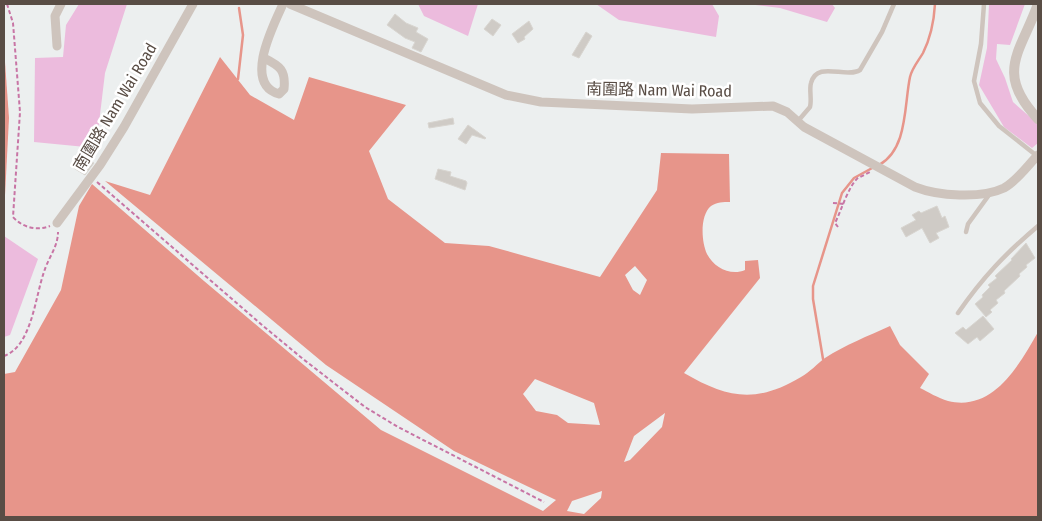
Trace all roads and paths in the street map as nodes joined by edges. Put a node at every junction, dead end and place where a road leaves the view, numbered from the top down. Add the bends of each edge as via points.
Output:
1 (7, 4) edge
2 (61, 4) edge
3 (193, 4) edge
4 (283, 4) edge
5 (290, 4) edge
6 (894, 4) edge
7 (984, 4) edge
8 (1038, 4) edge
9 (57, 46) dead end
10 (264, 58) dead end
11 (1038, 119) edge
12 (797, 122) junction
13 (1038, 156) edge
14 (875, 166) junction
15 (91, 177) junction
16 (992, 191) junction
17 (833, 203) dead end
18 (844, 204) junction
19 (57, 223) junction
20 (1038, 226) edge
21 (838, 227) dead end
22 (966, 232) dead end
23 (958, 313) dead end
24 (4, 356) edge
25 (544, 502) dead end

1 - 19 path via 12,23 20,112 13,217 20,225 42,230
2 - 9 street via 55,16
3 - 15 street, 南圍路 Nam Wai Road via 124,127
4 - 10 street via 270,33
5 - 12 street, 南圍路 Nam Wai Road via 506,95 541,102 692,109 773,106 787,112
6 - 12 lane via 860,70 848,74 827,70 819,73 810,85 810,107
7 - 13 lane via 982,44 974,80 980,103 999,126
8 - 11 street via 1016,54 1014,70 1021,97
12 - 14 street, 南圍路 Nam Wai Road
13 - 16 street, 南圍路 Nam Wai Road via 1005,187
14 - 16 street, 南圍路 Nam Wai Road via 924,191 955,196
14 - 18 path via 857,179
15 - 19 street, 南圍路 Nam Wai Road
15 - 25 path via 262,325 366,407 398,427
16 - 22 lane via 968,224
17 - 18 path
18 - 21 path via 835,223
19 - 24 path via 58,241 44,272 36,306 16,350
20 - 23 lane via 992,267

